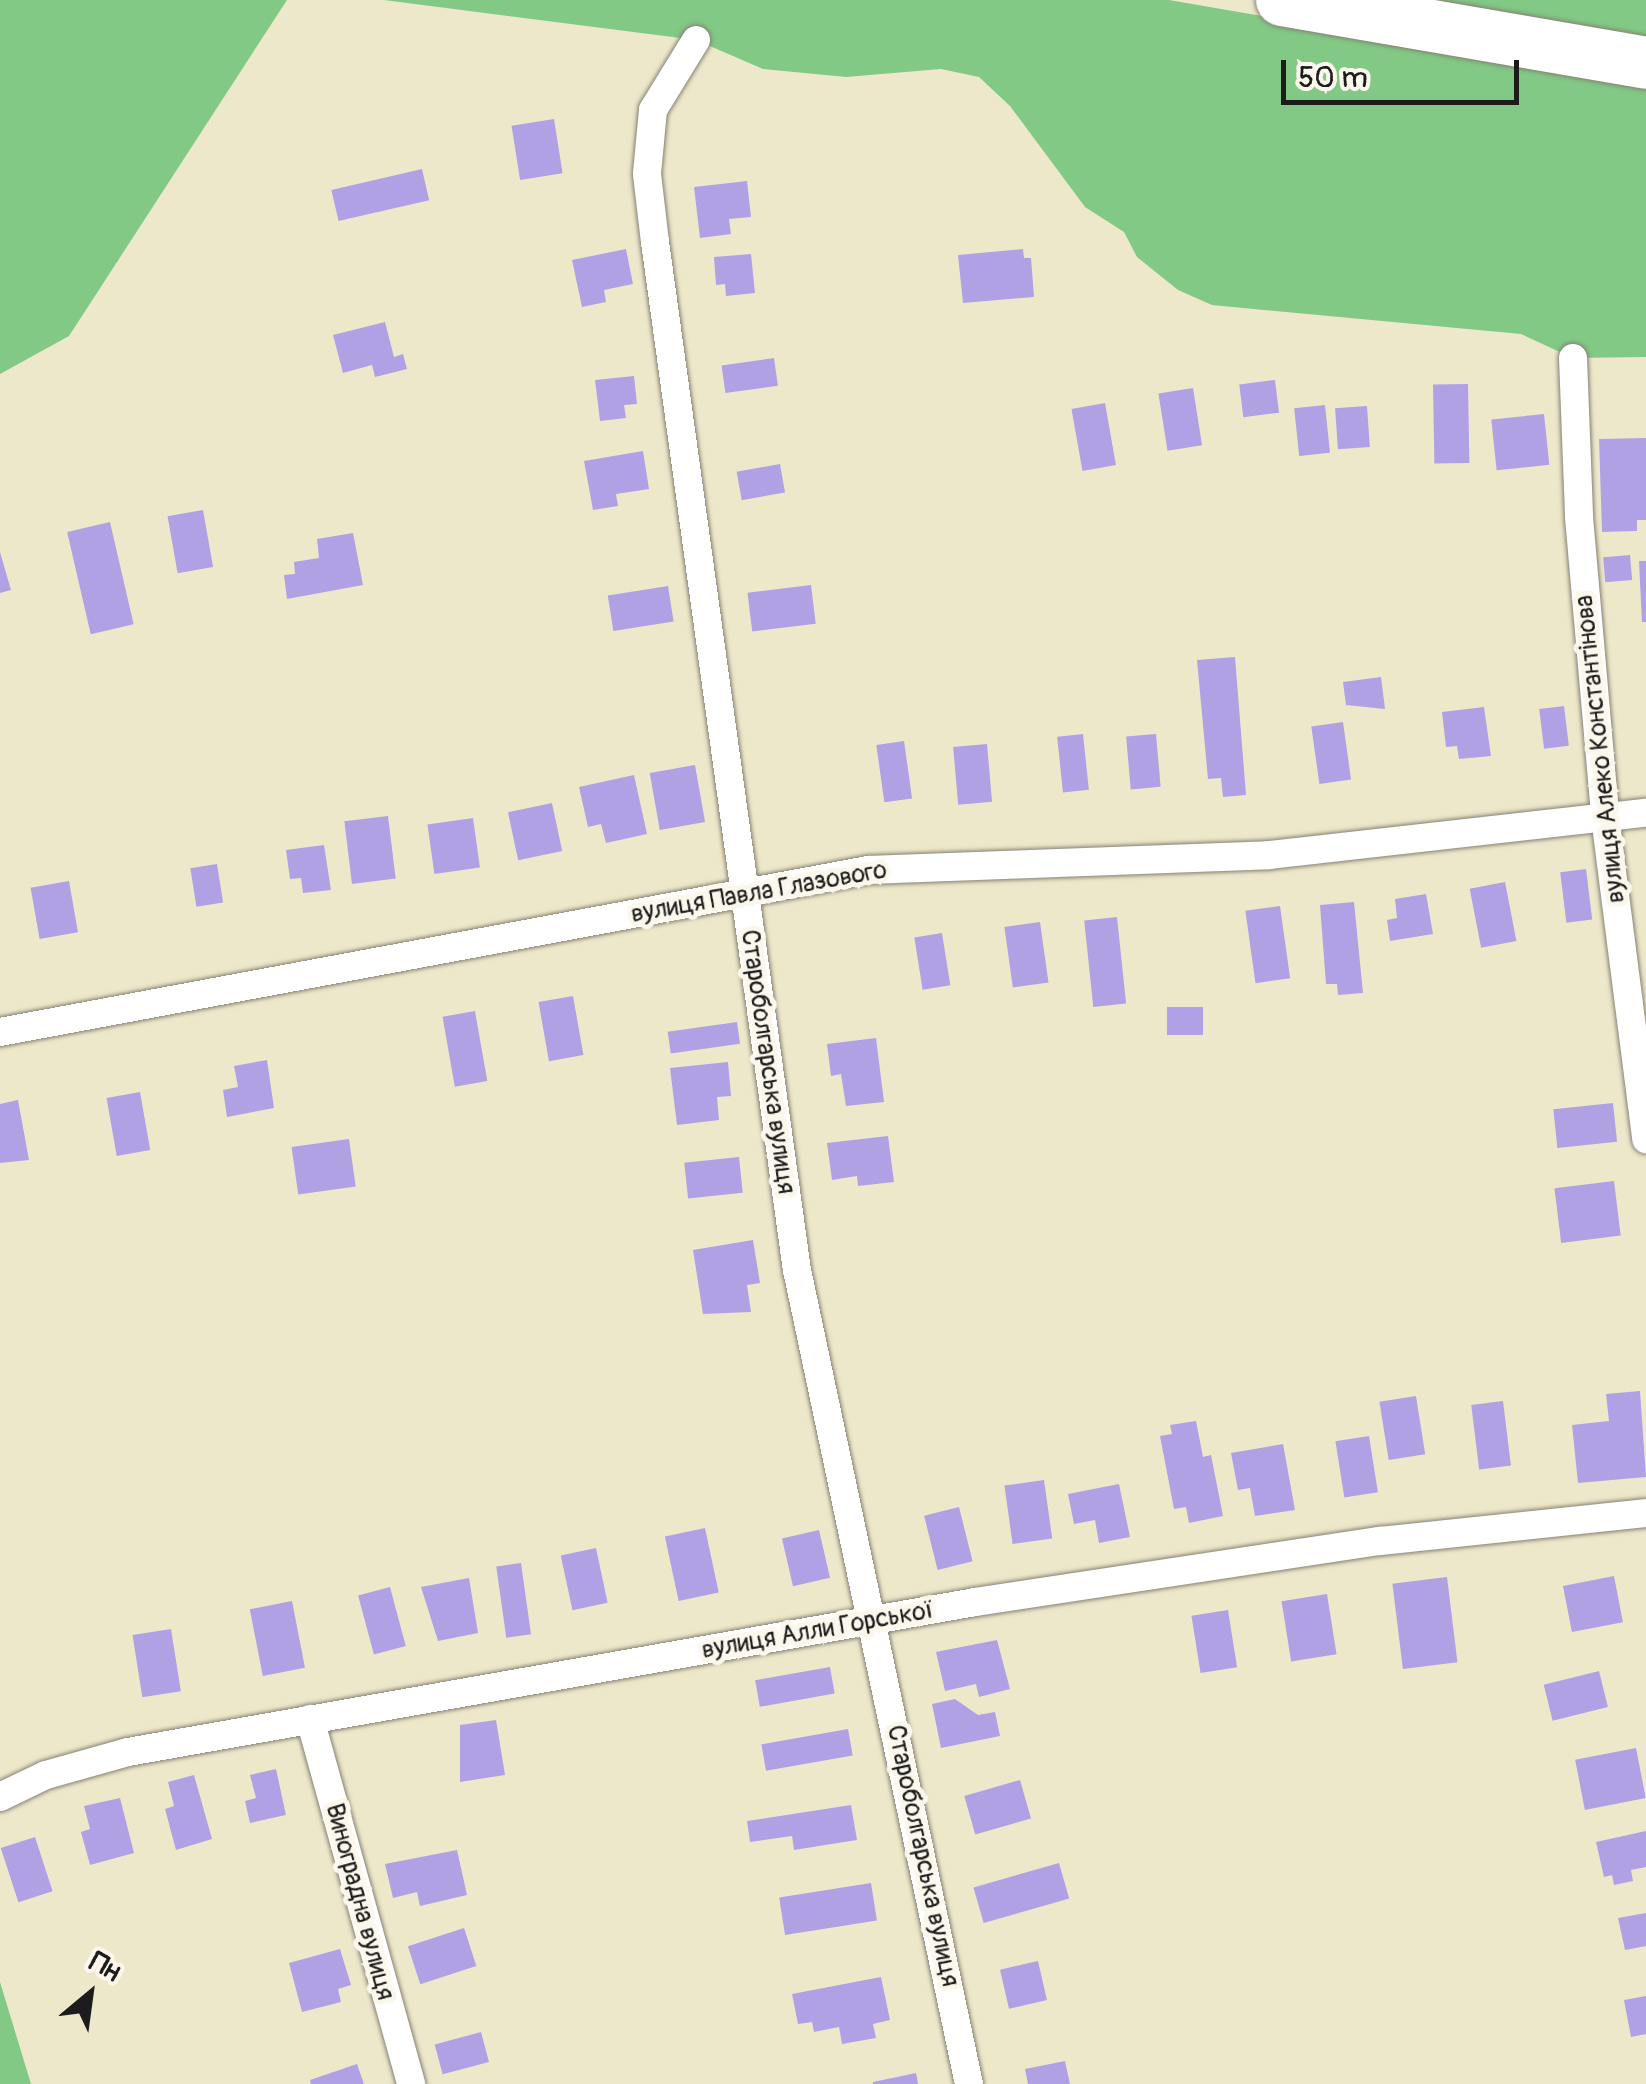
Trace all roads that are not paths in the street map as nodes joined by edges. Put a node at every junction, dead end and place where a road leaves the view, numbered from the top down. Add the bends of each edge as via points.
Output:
1 (1282, 0) edge
2 (696, 40) dead end
3 (1646, 63) edge
4 (1573, 358) dead end
5 (1646, 813) edge
6 (1605, 817) junction
7 (744, 896) junction
8 (0, 1032) edge
9 (1646, 1139) edge
10 (1646, 1513) edge
11 (874, 1623) junction
12 (310, 1719) junction
13 (0, 1798) edge
14 (411, 2084) edge
15 (969, 2084) edge

1 - 3 highway
2 - 7 street, Староболгарська вулиця via 653,110 647,174
4 - 6 street, вулиця Алеко Константінова via 1578,517
5 - 6 street, вулиця Павла Глазового
6 - 7 street, вулиця Павла Глазового via 1270,854 881,868
6 - 9 street, вулиця Алеко Константінова
7 - 8 street, вулиця Павла Глазового
7 - 11 street, Староболгарська вулиця via 797,1270 833,1464
10 - 11 street, вулиця Алли Горської via 1177,1569
11 - 12 street, вулиця Алли Горської
11 - 15 street, Староболгарська вулиця
12 - 13 street, вулиця Алли Горської via 128,1752 46,1775
12 - 14 street, Виноградна вулиця

